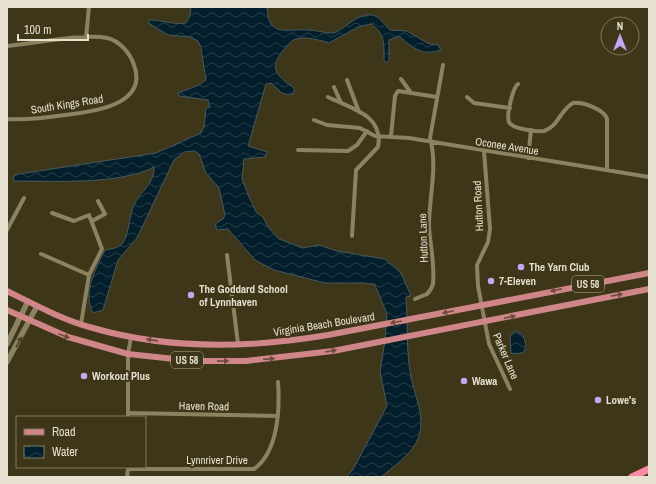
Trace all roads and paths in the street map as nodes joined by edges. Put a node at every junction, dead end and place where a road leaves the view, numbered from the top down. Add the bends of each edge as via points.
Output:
1 (89, 7) edge
2 (86, 38) junction
3 (7, 46) edge
4 (443, 65) dead end
5 (401, 79) dead end
6 (347, 80) dead end
7 (518, 84) dead end
8 (334, 87) dead end
9 (411, 93) junction
10 (328, 97) dead end
11 (437, 97) junction
12 (467, 97) dead end
13 (341, 103) junction
14 (510, 108) junction
15 (359, 112) junction
16 (7, 119) edge
17 (314, 120) dead end
18 (531, 130) junction
19 (367, 131) junction
20 (378, 136) junction
21 (391, 136) junction
22 (431, 142) junction
23 (298, 150) dead end
24 (484, 151) junction
25 (528, 158) junction
26 (607, 170) junction
27 (649, 177) edge
28 (24, 198) dead end
29 (98, 201) dead end
30 (52, 213) dead end
31 (92, 221) junction
32 (7, 230) edge
33 (352, 236) dead end
34 (41, 254) dead end
35 (227, 255) dead end
36 (649, 273) edge
37 (89, 275) junction
38 (649, 290) edge
39 (7, 291) edge
40 (415, 299) dead end
41 (28, 302) junction
42 (481, 305) junction
43 (37, 306) junction
44 (7, 310) edge
45 (21, 317) junction
46 (30, 321) junction
47 (483, 322) junction
48 (81, 324) junction
49 (131, 337) junction
50 (7, 344) edge
51 (238, 344) junction
52 (128, 354) junction
53 (7, 362) edge
54 (278, 382) dead end
55 (510, 389) dead end
56 (128, 415) edge
57 (278, 416) junction
58 (128, 468) edge
59 (649, 469) edge
60 (127, 477) edge
61 (632, 477) edge

1 - 2 street
2 - 3 street
2 - 16 street, South Kings Road via 100,37 113,40 128,53 135,66 136,82 131,92 118,103 93,112 34,119
4 - 11 street, Hutton Lane
5 - 9 street
6 - 15 street
7 - 14 street via 514,88
8 - 13 street
9 - 11 street
9 - 21 street via 402,91 396,94
10 - 13 street
11 - 22 street, Hutton Lane
12 - 14 street via 474,103
13 - 15 street
14 - 18 street via 510,124
15 - 20 street via 373,120
17 - 19 street via 327,125 353,126
18 - 25 street
18 - 26 street via 549,128 573,103 602,111 607,119
19 - 20 street
19 - 23 street via 348,151
20 - 21 street, Oconee Avenue
20 - 33 street via 378,147 356,170
21 - 22 street, Oconee Avenue
22 - 24 street, Oconee Avenue
22 - 40 street, Hutton Lane via 433,193 429,222 432,284 427,294
24 - 25 street, Oconee Avenue
24 - 42 street, Hutton Road via 490,229 488,242 477,265
25 - 26 street, Oconee Avenue
26 - 27 street, Oconee Avenue
28 - 32 street
29 - 31 street via 104,214
30 - 31 street via 74,221 89,215
31 - 37 street via 102,249
34 - 37 street
35 - 51 street
36 -> 42 main road, Virginia Beach Boulevard / US 58
37 - 48 street
47 -> 38 main road, US 58
39 - 41 main road, Virginia Beach Boulevard / US 58
41 - 43 main road, Virginia Beach Boulevard / US 58
41 - 45 main road
42 - 47 street, Parker Lane
42 -> 51 main road, Virginia Beach Boulevard / US 58 via 290,341
43 - 46 main road
43 - 48 main road, Virginia Beach Boulevard / US 58
44 - 45 main road, US 58
45 - 46 main road, US 58
45 - 50 main road
46 -> 52 main road, US 58 via 81,342
53 -> 46 main road
52 -> 47 main road, US 58 via 193,360 246,361 304,355
47 - 55 street, Parker Lane via 489,344
48 - 49 main road, Virginia Beach Boulevard / US 58
51 -> 49 main road, Virginia Beach Boulevard / US 58 via 184,343
49 - 52 street
52 - 56 street
54 - 57 street, Lynnriver Drive
56 - 57 street, Haven Road
57 - 58 street, Lynnriver Drive via 266,457 254,469
58 - 60 street, Lynnriver Drive
59 - 61 highway

